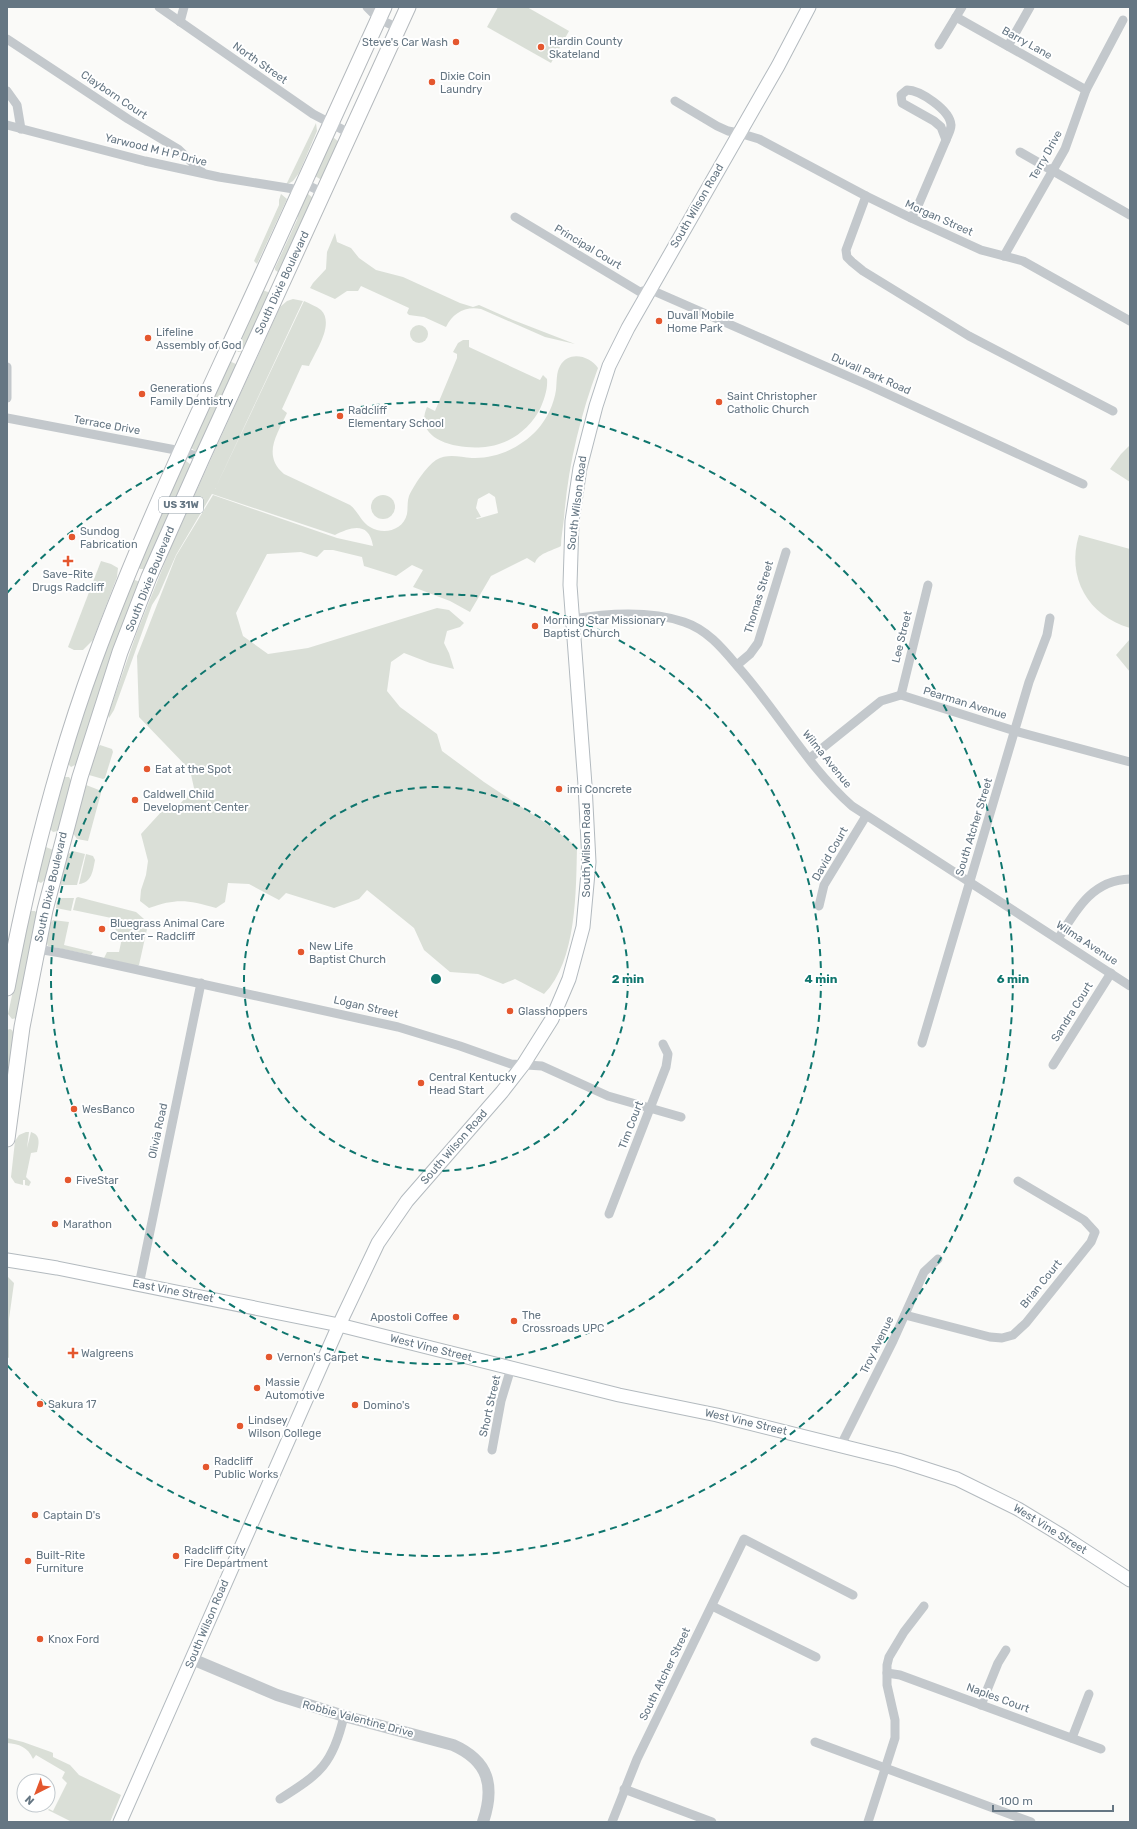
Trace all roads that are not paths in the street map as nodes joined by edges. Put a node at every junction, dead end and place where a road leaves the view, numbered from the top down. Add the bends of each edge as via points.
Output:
1 (159, 7) edge
2 (184, 7) edge
3 (367, 7) edge
4 (408, 7) edge
5 (809, 7) edge
6 (962, 7) edge
7 (1030, 7) edge
8 (381, 13) edge
9 (956, 17) junction
10 (1123, 20) dead end
11 (180, 22) junction
12 (398, 28) junction
13 (7, 39) edge
14 (939, 45) dead end
15 (1008, 46) junction
16 (1086, 90) junction
17 (7, 91) edge
18 (675, 101) dead end
19 (330, 124) junction
20 (7, 125) edge
21 (21, 130) junction
22 (739, 133) junction
23 (350, 134) junction
24 (946, 140) junction
25 (1020, 152) dead end
26 (1053, 170) junction
27 (204, 174) junction
28 (302, 186) junction
29 (324, 193) junction
30 (866, 196) junction
31 (1130, 215) edge
32 (515, 217) dead end
33 (911, 218) junction
34 (1004, 256) junction
35 (649, 289) junction
36 (1130, 321) edge
37 (7, 367) edge
38 (7, 398) edge
39 (1113, 412) dead end
40 (7, 418) edge
41 (181, 451) junction
42 (202, 458) junction
43 (1083, 484) dead end
44 (786, 552) dead end
45 (928, 585) dead end
46 (1050, 618) dead end
47 (572, 619) junction
48 (737, 665) junction
49 (901, 695) junction
50 (1014, 731) junction
51 (810, 758) junction
52 (1130, 762) edge
53 (866, 816) junction
54 (1130, 879) edge
55 (970, 882) junction
56 (819, 906) dead end
57 (1058, 939) junction
58 (37, 949) junction
59 (1110, 973) junction
60 (201, 983) junction
61 (1130, 986) edge
62 (7, 988) edge
63 (922, 1043) dead end
64 (663, 1044) dead end
65 (1053, 1064) dead end
66 (523, 1065) junction
67 (650, 1109) junction
68 (682, 1117) dead end
69 (7, 1139) edge
70 (1018, 1181) dead end
71 (609, 1214) dead end
72 (938, 1259) dead end
73 (7, 1260) edge
74 (139, 1285) junction
75 (905, 1314) junction
76 (339, 1325) junction
77 (511, 1368) junction
78 (841, 1445) junction
79 (492, 1450) dead end
80 (1130, 1580) edge
81 (853, 1595) dead end
82 (712, 1606) junction
83 (924, 1606) dead end
84 (1006, 1650) dead end
85 (816, 1658) dead end
86 (192, 1659) junction
87 (887, 1672) junction
88 (1089, 1694) dead end
89 (981, 1705) junction
90 (344, 1716) junction
91 (1072, 1738) junction
92 (816, 1742) dead end
93 (1101, 1749) dead end
94 (886, 1768) junction
95 (624, 1789) junction
96 (280, 1799) dead end
97 (120, 1822) edge
98 (483, 1822) edge
99 (612, 1822) edge
100 (712, 1822) edge
101 (868, 1822) edge
102 (1031, 1822) edge

1 - 11 street, North Street
2 - 11 street
3 - 8 street
4 - 12 highway, South Dixie Boulevard / US 31W
5 - 22 main road, South Wilson Road
6 - 9 street
7 - 15 street
8 - 12 street
8 - 19 highway, South Dixie Boulevard / US 31W
9 - 14 street
9 - 15 street, Barry Lane
10 - 16 street, Terry Drive
11 - 19 street, North Street
12 - 23 highway, South Dixie Boulevard / US 31W
13 - 27 street, Clayborn Court via 178,149
15 - 16 street, Barry Lane
16 - 26 street, Terry Drive via 1068,142
17 - 21 street via 17,105
18 - 22 street, Morgan Street via 728,132
19 - 23 street, North Street
19 - 28 highway, South Dixie Boulevard / US 31W
20 - 21 street, Yarwood M H P Drive
21 - 27 street, Yarwood M H P Drive
22 - 30 street, Morgan Street via 759,138
22 - 35 main road, South Wilson Road
23 - 29 highway, South Dixie Boulevard / US 31W
24 - 24 street via 950,129 948,116 940,107 917,92 902,92 902,103 934,121 941,127
24 - 33 street
25 - 26 street
26 - 31 street
26 - 34 street, Terry Drive
27 - 28 street, Yarwood M H P Drive via 276,187
28 - 29 street, Yarwood M H P Drive
28 - 41 highway, South Dixie Boulevard / US 31W
29 - 42 highway, South Dixie Boulevard / US 31W
30 - 33 street, Morgan Street
30 - 39 street via 847,246 846,254 852,262 969,336
32 - 35 street, Principal Court via 634,289 640,292
33 - 34 street, Morgan Street via 981,250
34 - 36 street, Morgan Street via 1023,261
35 - 43 street, Duvall Park Road via 868,385
35 - 47 main road, South Wilson Road via 609,366 587,437 576,489 570,542
37 - 38 street
40 - 41 street, Terrace Drive
41 - 42 street, Terrace Drive
41 - 62 highway, South Dixie Boulevard / US 31W via 130,568 69,734 35,858
42 - 58 highway, South Dixie Boulevard / US 31W via 149,577 120,652 62,842
44 - 48 street, Thomas Street via 758,642 750,654
45 - 49 street, Lee Street
46 - 50 street, South Atcher Street via 1047,635
47 - 48 street, Wilma Avenue via 638,614 684,622 714,640
47 - 66 main road, South Wilson Road via 588,829 586,906 581,937 569,979 552,1018
48 - 51 street, Wilma Avenue
49 - 50 street, Pearman Avenue
49 - 51 street via 881,701
50 - 52 street, Pearman Avenue
50 - 55 street, South Atcher Street
51 - 53 street, Wilma Avenue via 842,798
53 - 55 street, Wilma Avenue
53 - 56 street, David Court via 824,886
54 - 57 street via 1113,881 1092,893 1076,910
55 - 57 street, Wilma Avenue
55 - 63 street, South Atcher Street
57 - 59 street, Wilma Avenue
58 - 60 street, Logan Street
58 - 69 highway, South Dixie Boulevard / US 31W via 22,1027
59 - 61 street, Wilma Avenue
59 - 65 street, Sandra Court
60 - 66 street, Logan Street via 398,1027 511,1064
60 - 74 street, Olivia Road
64 - 67 street, Tim Court via 668,1060
66 - 67 street, Logan Street via 542,1066 608,1096
66 - 76 main road, South Wilson Road via 411,1196 387,1229 363,1271
67 - 68 street, Logan Street
67 - 71 street, Tim Court
70 - 75 street, Brian Court via 1084,1220 1095,1232 1091,1242 1026,1323 1013,1335 996,1338
72 - 75 street, Troy Avenue via 924,1272
73 - 74 main road, East Vine Street
74 - 76 main road, East Vine Street
75 - 78 street, Troy Avenue
76 - 77 main road, West Vine Street
76 - 86 main road, South Wilson Road
77 - 78 main road, West Vine Street
77 - 79 street, Short Street via 501,1402
78 - 80 main road, West Vine Street via 938,1472 985,1491 1064,1537
81 - 82 street, South Atcher Street via 744,1539
82 - 85 street
82 - 95 street, South Atcher Street
83 - 87 street via 889,1657
84 - 89 street
86 - 90 street, Robbie Valentine Drive via 277,1695
86 - 97 main road, South Wilson Road
87 - 89 street, Naples Court
87 - 94 street via 896,1738
88 - 91 street
89 - 91 street, Naples Court
90 - 96 street via 339,1738 325,1766 313,1778
90 - 98 street, Robbie Valentine Drive via 453,1745 474,1757 483,1768 489,1784 489,1806
91 - 93 street, Naples Court
92 - 94 street
94 - 101 street
94 - 102 street
95 - 99 street, South Atcher Street
95 - 100 street

